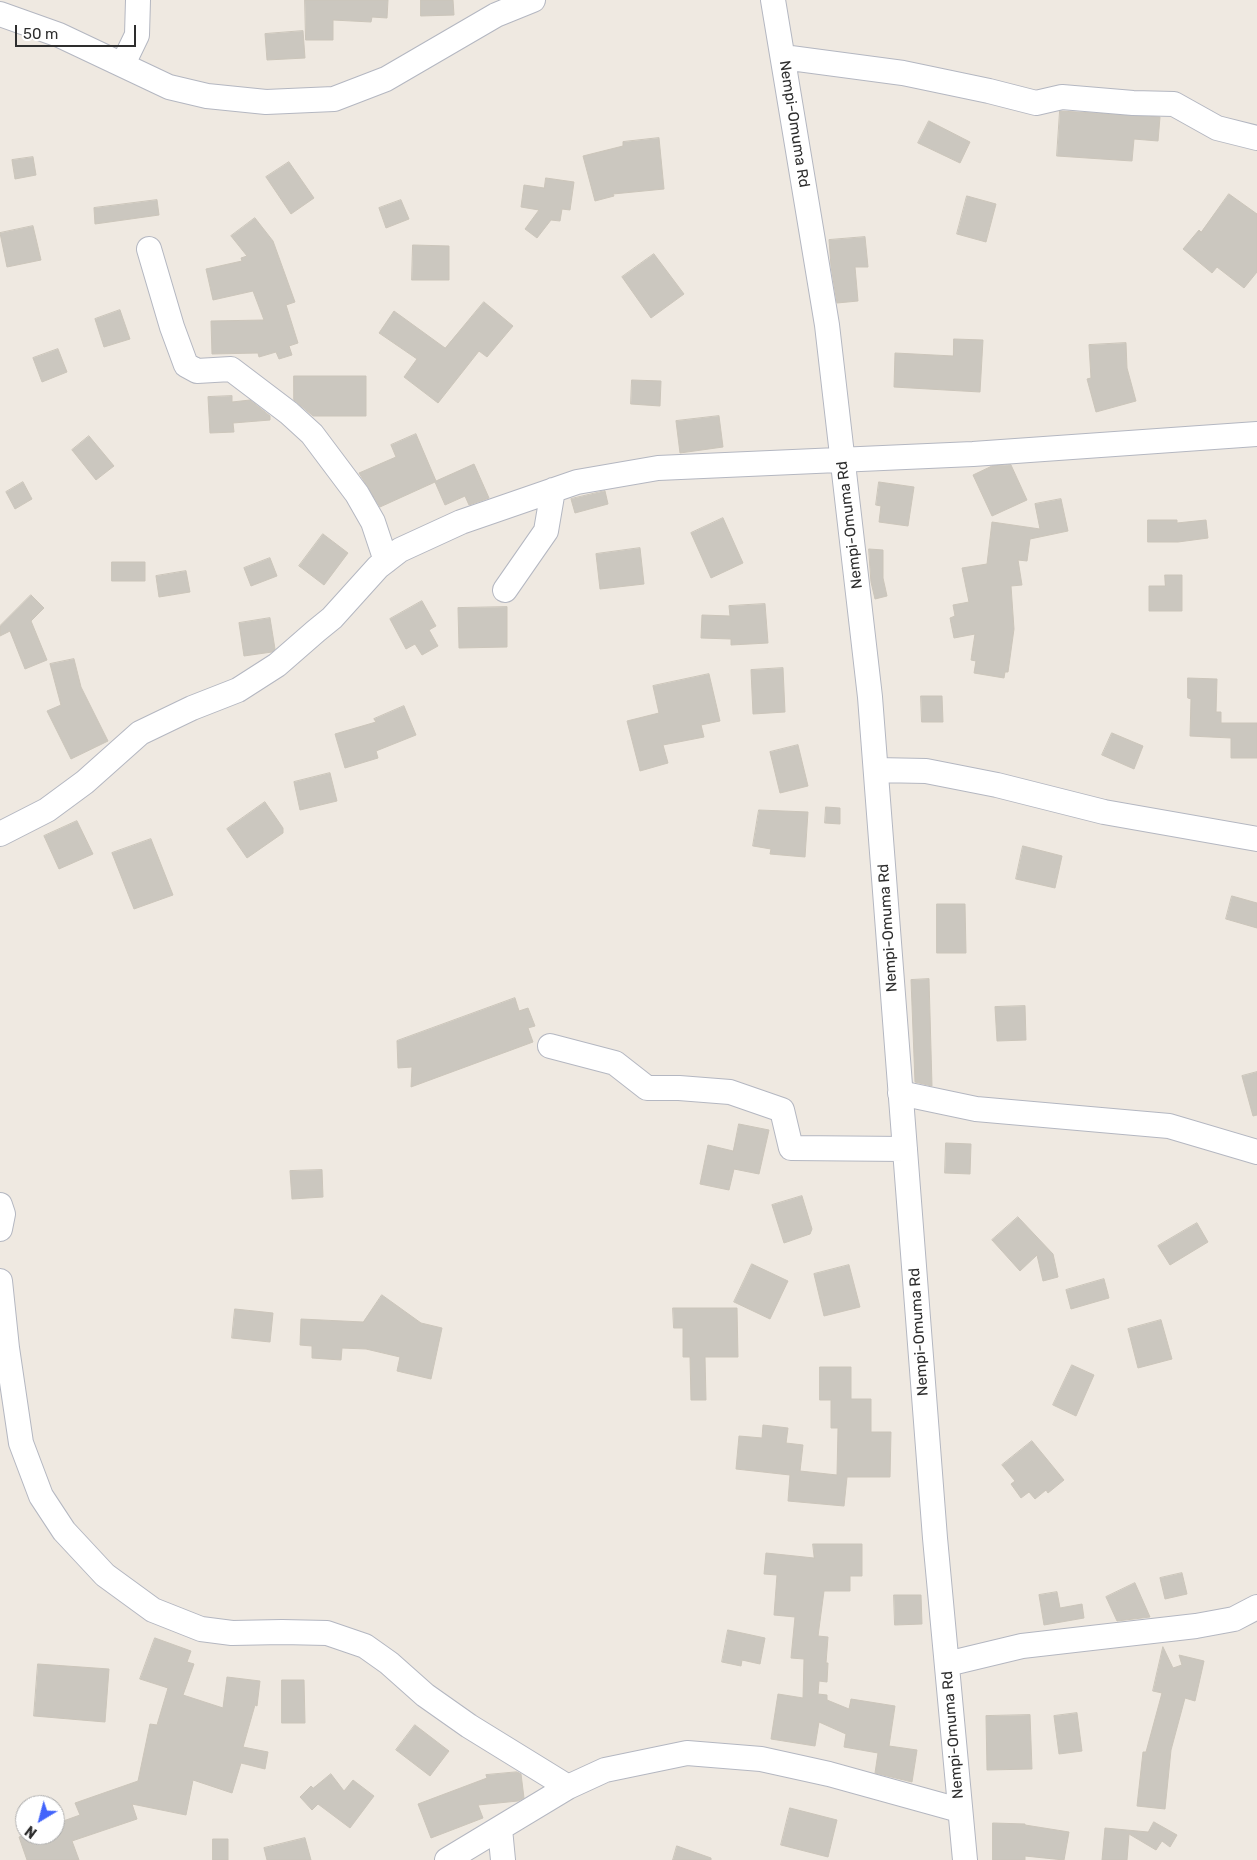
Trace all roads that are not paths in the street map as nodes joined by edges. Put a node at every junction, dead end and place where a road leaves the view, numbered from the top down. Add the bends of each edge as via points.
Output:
1 (138, 0) edge
2 (533, 0) edge
3 (773, 0) edge
4 (1, 15) edge
5 (783, 57) junction
6 (123, 64) junction
7 (1257, 138) edge
8 (149, 249) dead end
9 (1257, 434) edge
10 (843, 460) junction
11 (553, 490) junction
12 (386, 561) junction
13 (505, 590) dead end
14 (876, 770) junction
15 (0, 834) edge
16 (1257, 839) edge
17 (550, 1046) dead end
18 (900, 1093) junction
19 (904, 1149) junction
20 (1257, 1152) edge
21 (0, 1205) edge
22 (0, 1229) edge
23 (0, 1281) edge
24 (1257, 1607) edge
25 (946, 1664) junction
26 (568, 1787) junction
27 (959, 1810) junction
28 (500, 1829) junction
29 (448, 1860) edge
30 (503, 1860) edge
31 (965, 1860) edge

1 - 6 street via 137,35
2 - 6 street via 496,14 386,79 334,99 266,102 207,96 169,87
3 - 5 street, Nempi-Omuma Rd
4 - 6 street via 59,35
5 - 7 street via 903,73 1036,103 1062,97 1174,104 1216,128
5 - 10 street, Nempi-Omuma Rd via 827,325
8 - 12 street via 186,365 197,371 231,369 312,434 352,486 373,522
9 - 10 street
10 - 11 street via 658,468 578,482
10 - 14 street, Nempi-Omuma Rd
11 - 12 street via 461,522 400,550
11 - 13 street via 546,531
12 - 15 street via 332,618 277,666 238,690 140,733 85,782 47,810
14 - 16 street via 926,771 1104,812
14 - 18 street, Nempi-Omuma Rd
17 - 19 street via 615,1063 647,1088 730,1092 782,1110 791,1148
18 - 19 street, Nempi-Omuma Rd
18 - 20 street via 976,1109 1169,1126
19 - 25 street, Nempi-Omuma Rd
21 - 22 street via 3,1214
23 - 26 street via 21,1442 41,1496 64,1531 105,1576 153,1610 201,1629 232,1633 326,1633 365,1646 469,1726
24 - 25 street via 1234,1619 1196,1626 1022,1646
25 - 27 street, Nempi-Omuma Rd
26 - 27 street via 605,1770 687,1753 761,1758
26 - 28 street
27 - 31 street, Nempi-Omuma Rd
28 - 29 street
28 - 30 street

